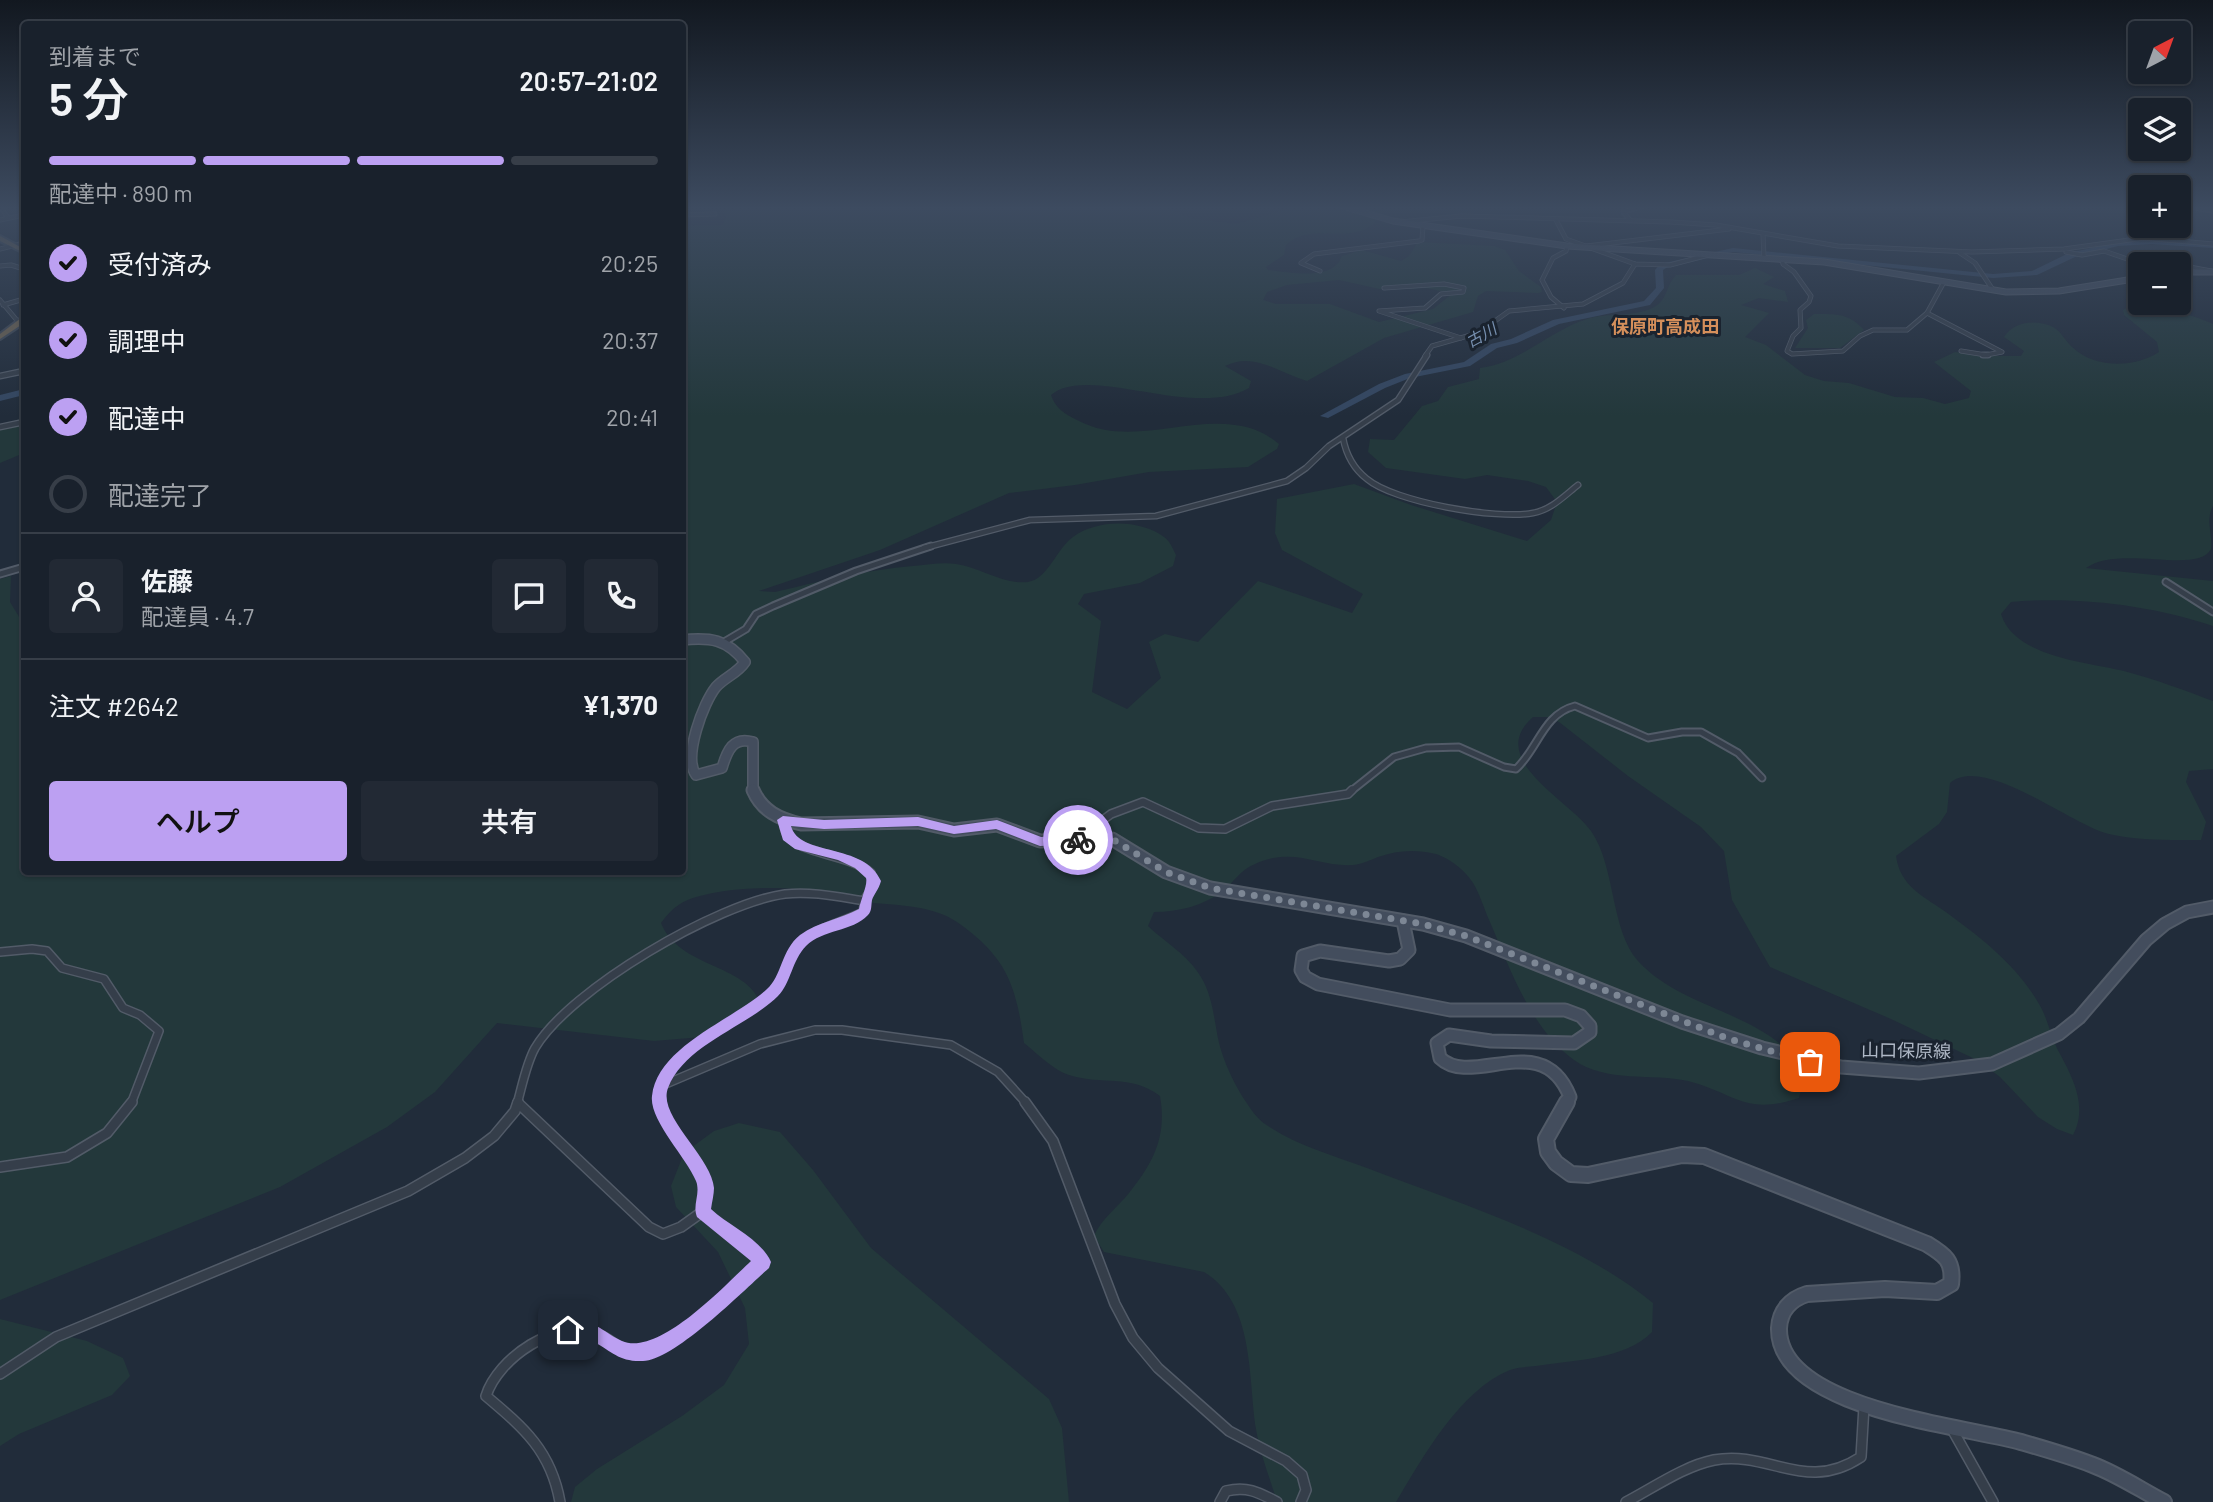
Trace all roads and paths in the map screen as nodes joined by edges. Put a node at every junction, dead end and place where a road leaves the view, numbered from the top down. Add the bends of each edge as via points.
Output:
1 (1544, 276) edge
2 (1628, 276) edge
3 (1797, 276) edge
4 (1910, 276) edge
5 (1984, 276) edge
6 (2128, 280) edge
7 (1944, 282) junction
8 (1384, 288) dead end
9 (1993, 290) junction
10 (21, 300) edge
11 (1, 303) edge
12 (1564, 307) junction
13 (1927, 313) junction
14 (21, 324) edge
15 (21, 327) edge
16 (0, 337) edge
17 (1463, 338) junction
18 (1961, 351) dead end
19 (21, 371) edge
20 (0, 376) edge
21 (21, 423) edge
22 (0, 427) edge
23 (1343, 438) junction
24 (1578, 485) dead end
25 (21, 568) edge
26 (0, 575) edge
27 (2166, 582) dead end
28 (2213, 611) edge
29 (686, 639) edge
30 (724, 642) junction
31 (1762, 778) dead end
32 (783, 820) junction
33 (1075, 840) junction
34 (865, 901) junction
35 (2213, 907) edge
36 (1404, 920) junction
37 (0, 952) edge
38 (661, 1086) junction
39 (518, 1103) junction
40 (0, 1167) edge
41 (702, 1212) junction
42 (0, 1374) edge
43 (1864, 1406) junction
44 (1950, 1424) junction
45 (560, 1502) edge
46 (1220, 1502) edge
47 (1277, 1502) edge
48 (1301, 1502) edge
49 (1626, 1502) edge
50 (1993, 1502) edge
51 (2164, 1502) edge

1 - 12 street via 1551,298
2 - 12 street via 1608,293 1579,306
3 - 13 street via 1811,296 1800,310 1801,328 1788,352 1847,350 1866,333 1880,329 1900,332
4 - 7 main road
5 - 9 street
6 - 9 main road via 2053,292
7 - 9 main road
7 - 13 street
8 - 17 street via 1435,282 1464,288 1463,292 1441,294 1426,308 1379,311
10 - 11 street
11 - 14 street
12 - 17 street via 1509,311 1490,327
13 - 18 street via 2002,352
15 - 16 highway
17 - 23 street via 1430,348 1402,396
19 - 20 street
21 - 22 street
23 - 24 street via 1356,469 1372,484 1463,509 1531,513 1560,501
23 - 30 street via 1287,481 1166,514 1030,520 926,547 773,606 756,614 746,629
25 - 26 street
27 - 28 street
29 - 30 main road via 711,636
30 - 32 main road via 745,662 740,671 719,683 707,704 691,768 696,775 722,768 728,748 753,742 753,791 760,805
31 - 33 street via 1738,753 1701,732 1648,738 1569,706 1553,716 1516,769 1459,747 1426,748 1388,760 1348,794 1283,803 1225,829 1199,828 1143,803 1111,814
32 - 33 main road, 山口保原線 via 835,825 918,822 954,830 997,825 1040,841
32 - 34 street via 787,837 799,845 841,856 872,875 872,890
33 - 36 main road, 山口保原線 via 1112,839 1166,872 1210,888
34 - 38 street via 863,912 803,940 791,953 774,992 700,1042 677,1062
34 - 39 street via 785,894 724,912 662,944 595,989 542,1036
35 - 36 main road, 山口保原線 via 2174,916 2148,935 2079,1020 2039,1046 2006,1061 1971,1069 1897,1072 1810,1062 1763,1049 1501,949
36 - 43 main road via 1409,950 1400,959 1320,951 1303,956 1301,972 1318,984 1450,1010 1556,1009 1583,1016 1589,1032 1574,1043 1449,1035 1437,1043 1436,1053 1453,1067 1533,1063 1557,1072 1567,1082 1570,1097 1546,1139 1548,1152 1571,1174 1588,1175 1682,1155 1704,1156 1906,1234 1944,1255 1953,1271 1951,1283 1937,1292 1885,1289 1807,1294 1784,1309 1779,1329 1785,1354 1802,1375 1822,1389
37 - 40 street via 47,951 62,968 104,979 123,1008 159,1031 137,1094 107,1133 67,1157
38 - 41 street via 664,1116 704,1180
38 - 48 street via 760,1044 815,1030 951,1045 998,1072 1053,1141 1115,1304 1133,1338 1158,1368 1229,1431 1286,1461 1302,1475 1306,1490
39 - 41 street via 649,1227 663,1234
39 - 42 street via 494,1136 434,1178 55,1337
41 - 45 street via 763,1262 700,1319 645,1353 619,1350 595,1332 568,1330 523,1349 490,1381 486,1396 524,1427 550,1460
43 - 44 main road
43 - 49 street via 1861,1457 1852,1465 1830,1473 1803,1473 1713,1460
44 - 50 street
44 - 51 main road via 2094,1465
46 - 47 street via 1226,1491 1242,1486

